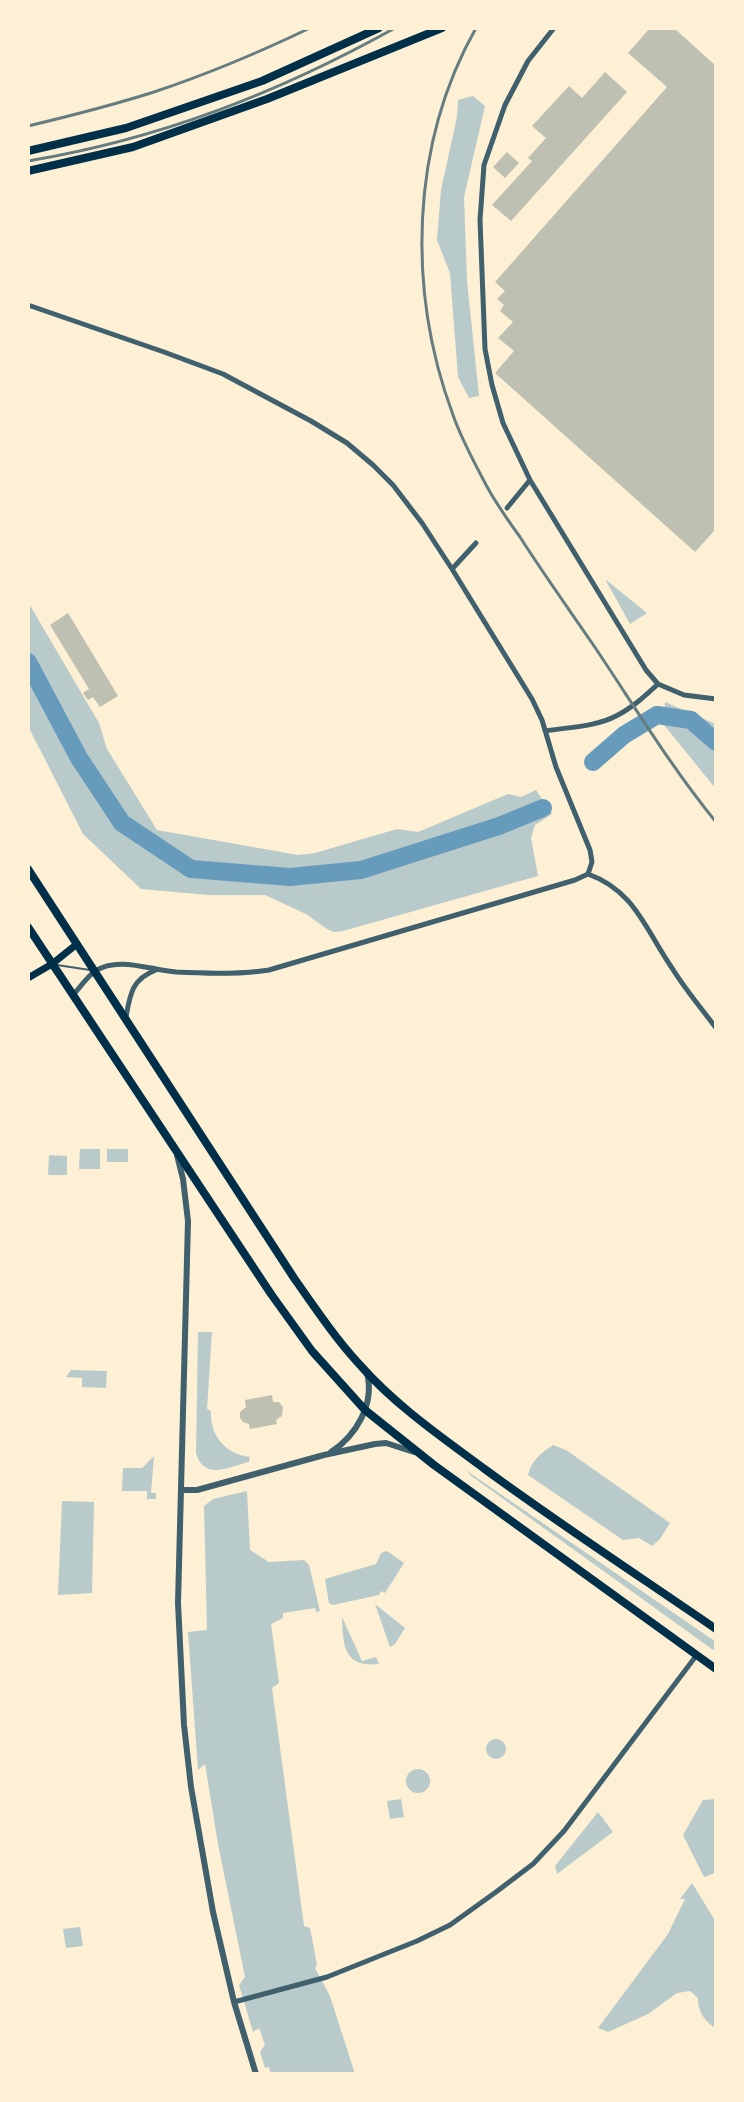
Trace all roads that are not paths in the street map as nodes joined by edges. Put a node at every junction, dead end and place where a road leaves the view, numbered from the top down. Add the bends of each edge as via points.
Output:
1 (379, 28) edge
2 (442, 28) edge
3 (554, 28) edge
4 (28, 151) edge
5 (28, 171) edge
6 (28, 305) edge
7 (530, 480) junction
8 (507, 508) dead end
9 (476, 543) dead end
10 (452, 569) junction
11 (658, 684) junction
12 (716, 699) edge
13 (545, 731) junction
14 (28, 869) edge
15 (588, 874) junction
16 (28, 927) edge
17 (77, 944) junction
18 (52, 964) junction
19 (157, 970) junction
20 (96, 971) junction
21 (28, 978) edge
22 (74, 994) junction
23 (126, 1017) junction
24 (716, 1028) edge
25 (176, 1151) junction
26 (367, 1373) junction
27 (365, 1410) junction
28 (419, 1454) junction
29 (324, 1455) junction
30 (181, 1490) junction
31 (716, 1629) edge
32 (696, 1656) junction
33 (716, 1669) edge
34 (234, 2002) junction
35 (256, 2074) edge

1 - 4 main road via 262,81 126,128
2 - 5 main road via 133,147
3 - 7 street via 528,61 505,105 484,165 481,198 485,349 503,423
6 - 10 street via 223,374 347,443 383,475
7 - 8 street
7 - 11 street
9 - 10 street
10 - 13 street via 532,699
11 - 12 street via 684,695
11 - 13 street via 616,716
13 - 15 street via 590,850
14 - 17 main road
15 - 19 street via 269,970
15 - 24 street via 629,900
16 - 18 main road
17 - 18 main road
17 - 20 main road
18 - 20 lane
18 - 21 main road
18 - 22 main road
19 - 20 street via 116,965
19 - 23 street via 135,984
20 - 22 street
20 - 23 main road
22 - 25 main road
23 - 26 main road via 294,1278
25 - 27 main road via 312,1351
25 - 30 street via 188,1221
26 - 27 street
26 - 31 main road via 480,1466
27 - 28 main road
27 - 29 street via 343,1444
28 - 29 street via 386,1443
28 - 32 main road
29 - 30 street
30 - 34 street via 178,1633 184,1725 205,1870
32 - 33 main road
32 - 34 street via 564,1831 496,1892 417,1941 327,1977
34 - 35 street

